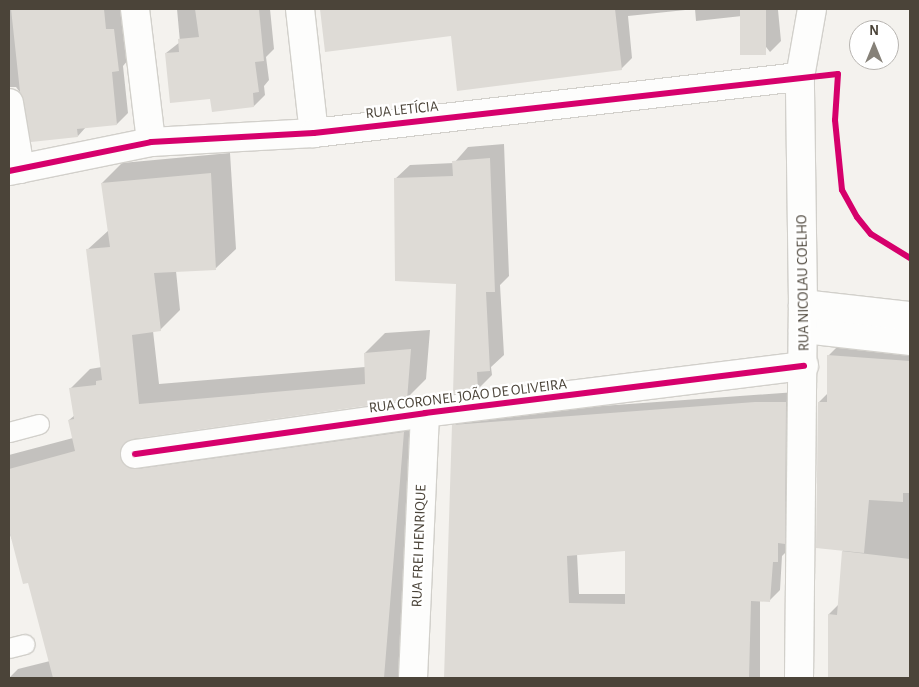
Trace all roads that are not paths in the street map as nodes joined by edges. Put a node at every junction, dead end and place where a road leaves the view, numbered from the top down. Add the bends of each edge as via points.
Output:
1 (135, 9) edge
2 (300, 9) edge
3 (812, 9) edge
4 (800, 78) junction
5 (9, 103) edge
6 (314, 133) junction
7 (151, 142) junction
8 (14, 170) edge
9 (910, 316) edge
10 (804, 317) junction
11 (910, 341) edge
12 (804, 366) junction
13 (425, 413) junction
14 (39, 424) dead end
15 (9, 432) edge
16 (135, 454) dead end
17 (413, 678) edge
18 (799, 678) edge

1 - 7 street
2 - 6 street
3 - 4 street, RUA NICOLAU COELHO
4 - 6 street, RUA LETÍCIA
4 - 10 street, RUA NICOLAU COELHO
5 - 8 street
6 - 7 street, RUA LETÍCIA
7 - 8 street, RUA LETÍCIA
9 - 10 street
10 - 11 street
10 - 12 street, RUA NICOLAU COELHO
12 - 13 street, RUA CORONEL JOÃO DE OLIVEIRA
12 - 18 street, RUA NICOLAU COELHO
13 - 16 street, RUA CORONEL JOÃO DE OLIVEIRA
13 - 17 street, RUA FREI HENRIQUE
14 - 15 lane

